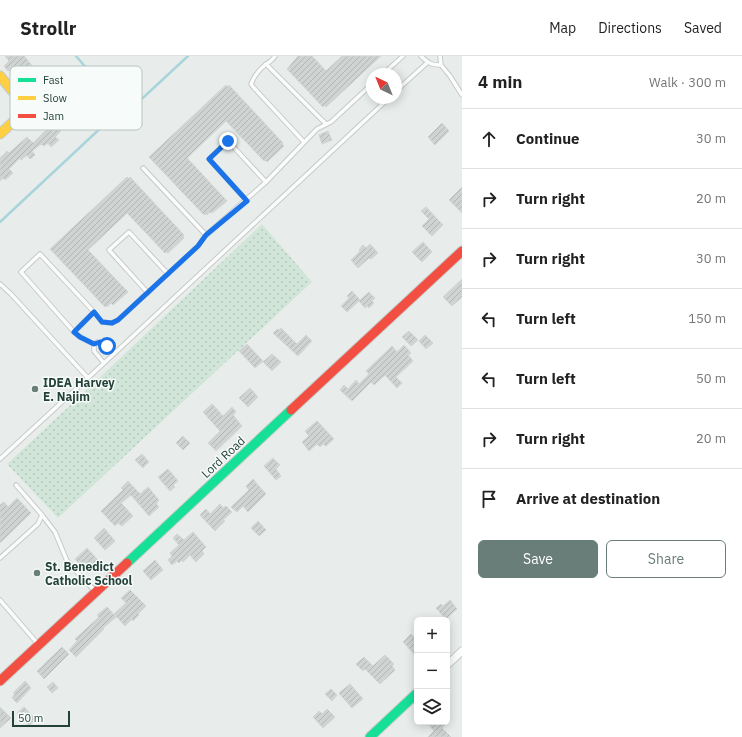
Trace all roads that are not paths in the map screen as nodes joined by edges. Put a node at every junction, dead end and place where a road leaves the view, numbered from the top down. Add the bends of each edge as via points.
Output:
1 (275, 56) edge
2 (403, 56) edge
3 (421, 56) edge
4 (440, 56) edge
5 (427, 63) junction
6 (266, 64) junction
7 (441, 65) junction
8 (390, 68) edge
9 (0, 76) edge
10 (402, 86) edge
11 (10, 88) edge
12 (366, 90) edge
13 (462, 95) edge
14 (383, 104) edge
15 (326, 124) junction
16 (10, 125) edge
17 (0, 134) edge
18 (304, 142) junction
19 (143, 168) dead end
20 (266, 182) junction
21 (247, 201) junction
22 (206, 235) junction
23 (462, 251) edge
24 (168, 274) junction
25 (0, 284) edge
26 (148, 292) junction
27 (94, 312) junction
28 (74, 332) junction
29 (94, 344) junction
30 (115, 352) junction
31 (104, 363) junction
32 (88, 378) junction
33 (0, 460) edge
34 (16, 485) dead end
35 (42, 515) junction
36 (0, 558) edge
37 (96, 592) junction
38 (0, 600) edge
39 (39, 644) junction
40 (462, 651) edge
41 (450, 662) edge
42 (0, 681) edge
43 (414, 696) edge
44 (370, 737) edge

1 - 6 lane
2 - 8 lane
3 - 5 lane
4 - 7 lane
5 - 7 lane
5 - 10 lane
6 - 15 lane
6 - 18 lane via 253,77 251,84
7 - 13 lane
9 - 11 street
12 - 15 lane
14 - 30 lane
15 - 18 lane
16 - 17 street
18 - 20 lane
19 - 22 lane
20 - 21 lane
20 - 21 lane via 228,141 209,159
21 - 22 lane
22 - 24 lane
23 - 37 street, Lord Road
24 - 26 lane
24 - 26 lane via 129,232 109,250
25 - 32 lane
26 - 27 lane via 112,323 102,322
27 - 28 lane
27 - 28 lane via 40,254 21,272
28 - 29 lane
29 - 30 lane via 103,344
29 - 31 lane via 94,351
30 - 31 lane
31 - 32 lane
32 - 33 lane
34 - 35 lane
35 - 36 lane via 38,524
35 - 37 lane via 55,532 67,561
37 - 39 street, Lord Road
38 - 39 lane
39 - 42 street, Lord Road
40 - 41 street
43 - 44 street

